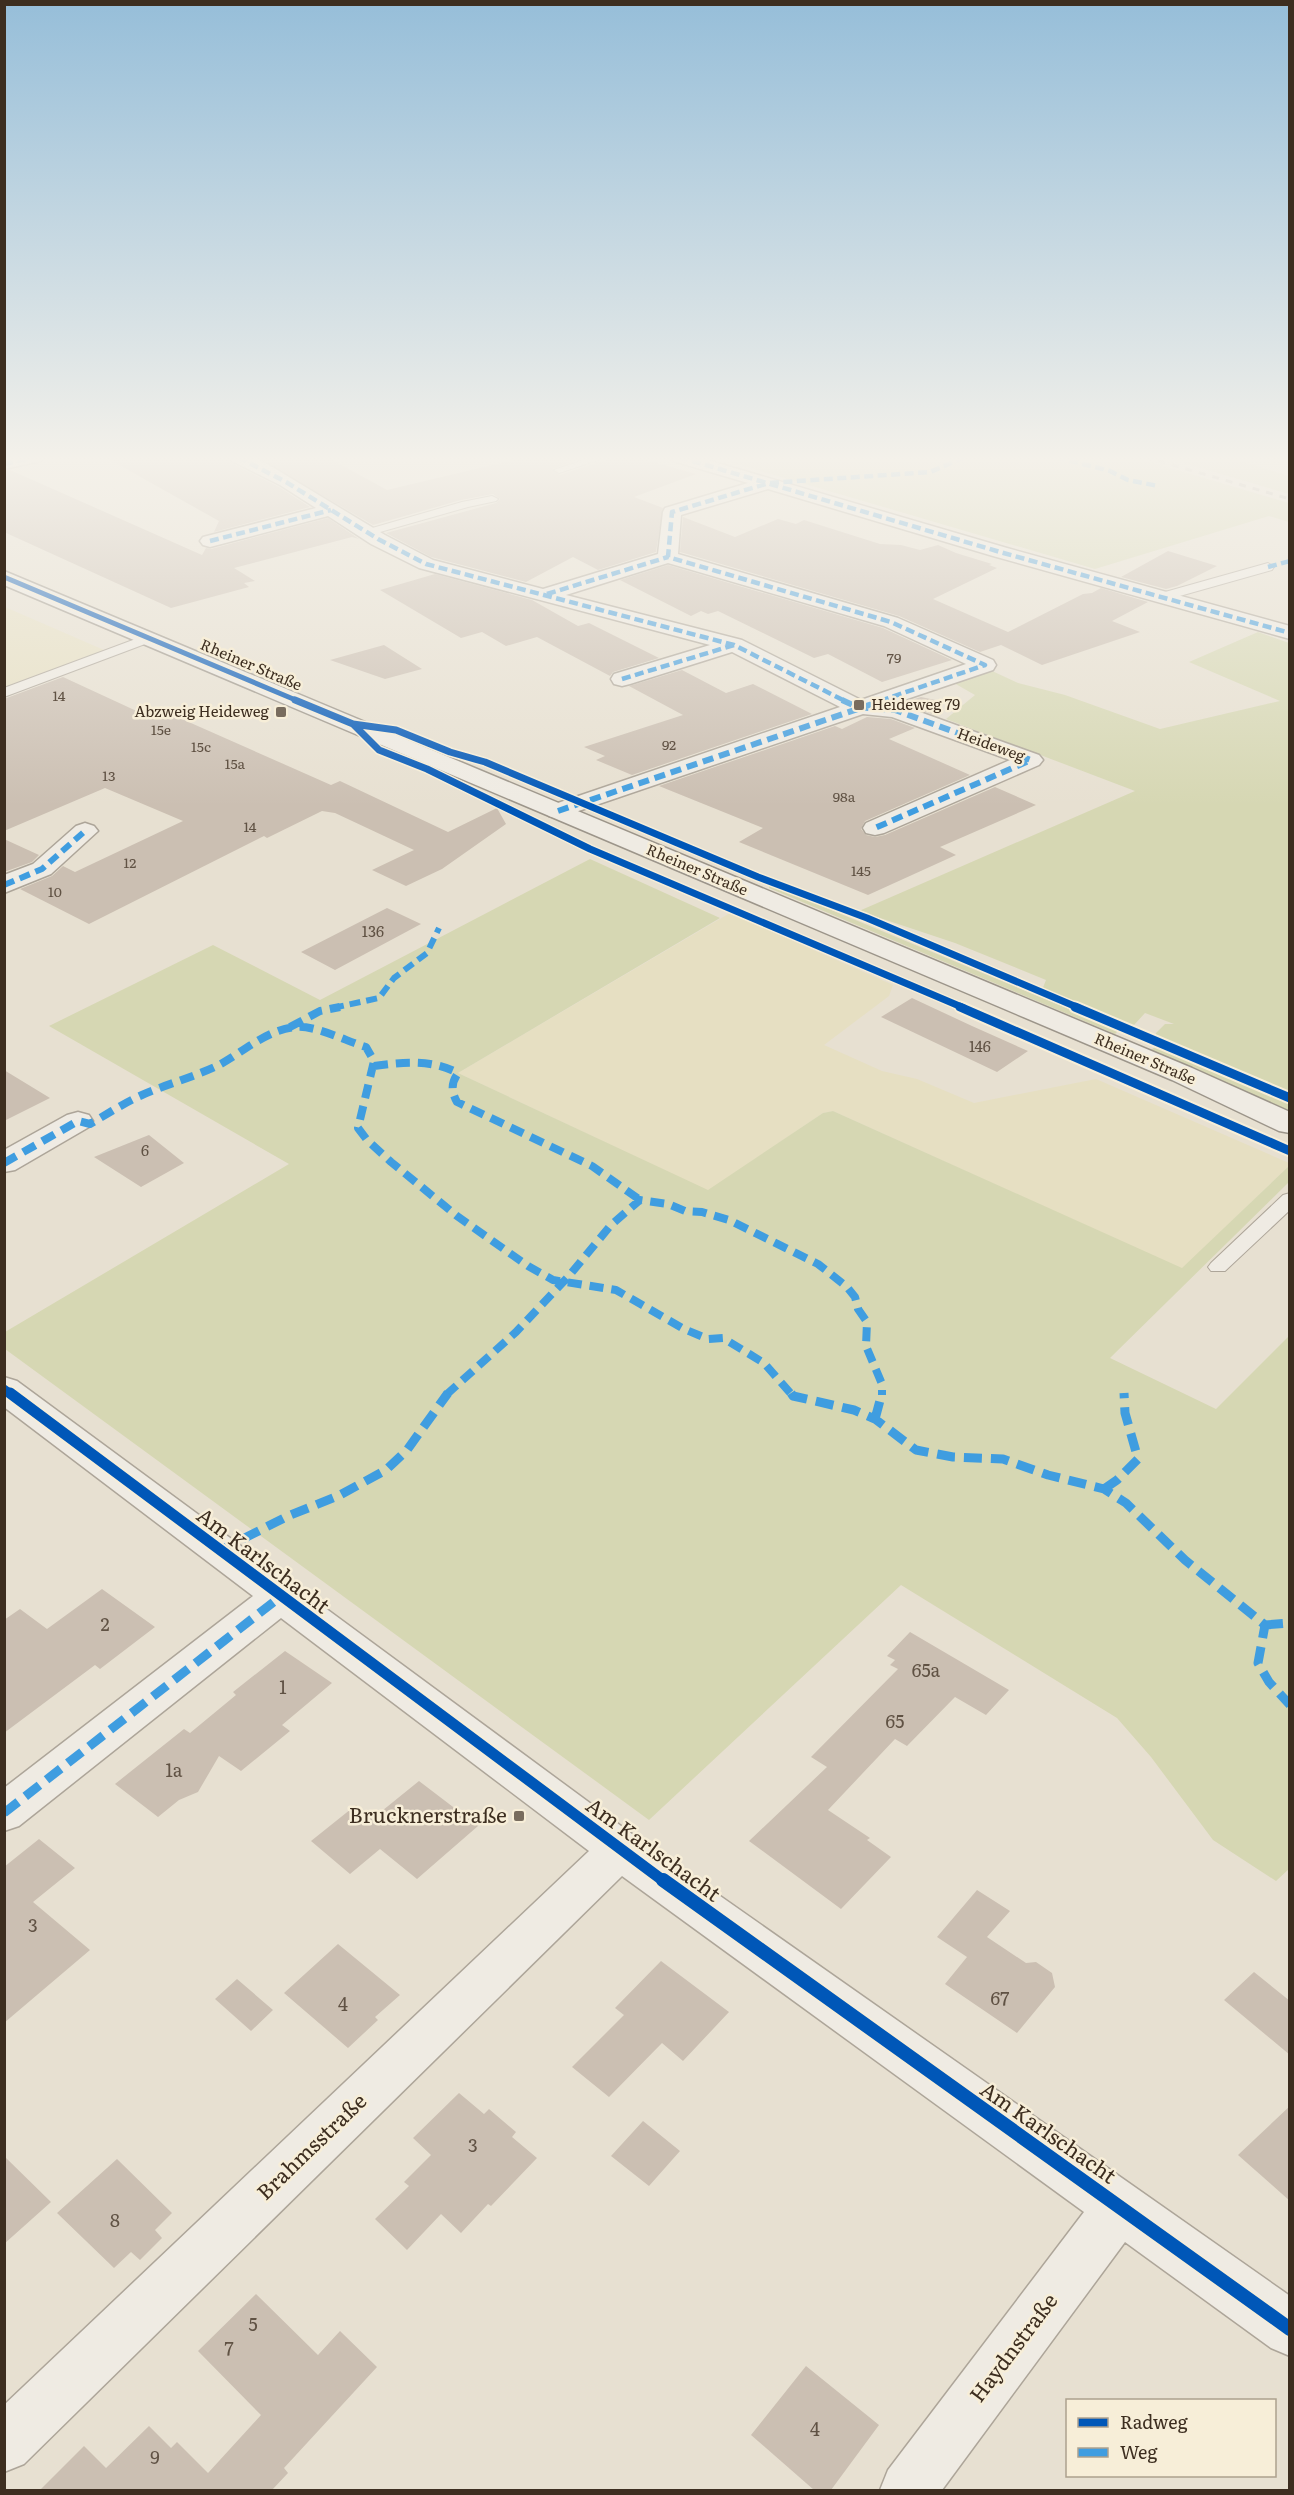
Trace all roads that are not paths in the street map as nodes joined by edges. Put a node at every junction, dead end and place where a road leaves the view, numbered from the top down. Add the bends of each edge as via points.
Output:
1 (464, 573) edge
2 (614, 573) edge
3 (724, 573) edge
4 (1081, 573) edge
5 (1245, 573) edge
6 (4, 577) edge
7 (547, 594) junction
8 (1162, 597) junction
9 (1290, 633) edge
10 (149, 638) junction
11 (734, 645) junction
12 (622, 679) dead end
13 (4, 693) edge
14 (857, 707) junction
15 (558, 811) junction
16 (875, 828) dead end
17 (85, 831) dead end
18 (4, 885) edge
19 (78, 1121) dead end
20 (1290, 1124) edge
21 (4, 1163) edge
22 (1290, 1199) edge
23 (1218, 1267) dead end
24 (4, 1389) edge
25 (280, 1597) junction
26 (4, 1813) edge
27 (620, 1850) junction
28 (1120, 2206) junction
29 (1290, 2329) edge
30 (4, 2444) edge
31 (908, 2490) edge

1 - 7 street, Heideweg
2 - 7 street
3 - 14 street, Heideweg via 891,622 985,665
4 - 8 street
5 - 8 lane
6 - 10 street, Rheiner Straße
7 - 11 street, Heideweg
8 - 9 street
10 - 13 lane
10 - 15 street, Rheiner Straße
11 - 12 street
11 - 14 street, Heideweg
14 - 15 street, Heideweg
14 - 16 street, Heideweg via 895,710 1031,760
15 - 20 street, Rheiner Straße
17 - 18 street via 42,869
19 - 21 street
22 - 23 lane
24 - 25 street, Am Karlschacht
25 - 26 street
25 - 27 street, Am Karlschacht
27 - 28 street, Am Karlschacht
27 - 30 street, Brahmsstraße
28 - 29 street, Am Karlschacht
28 - 31 street, Haydnstraße

